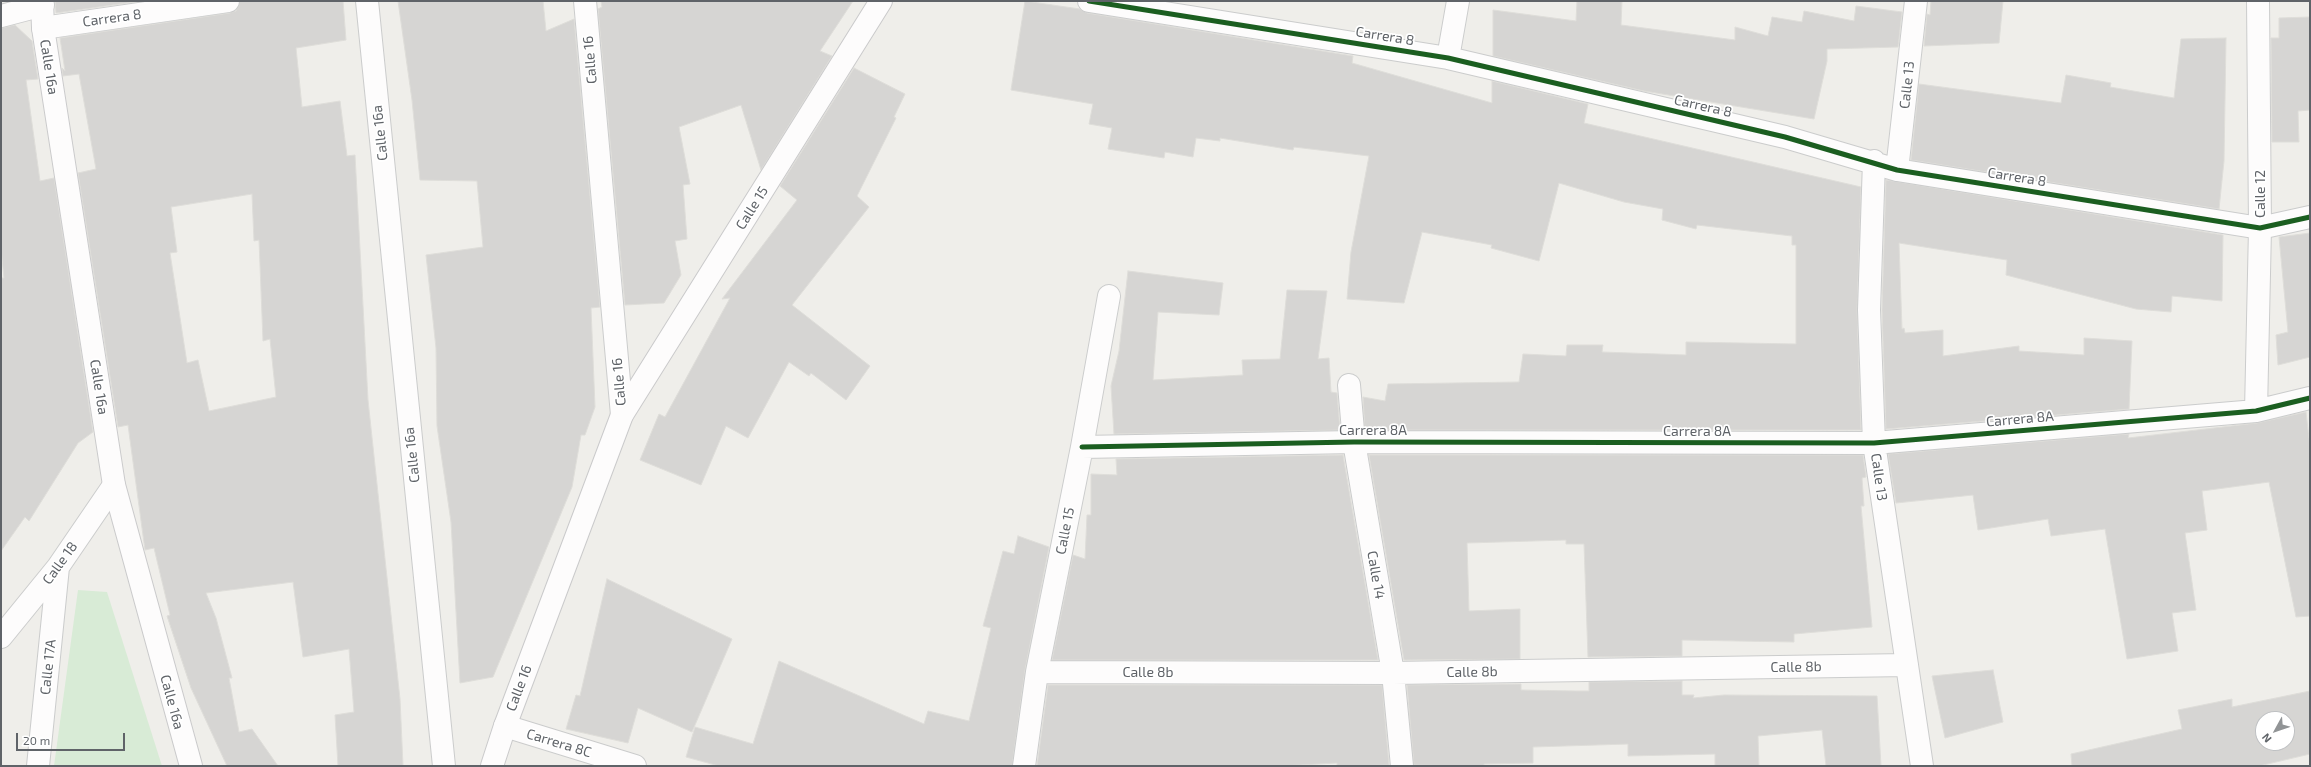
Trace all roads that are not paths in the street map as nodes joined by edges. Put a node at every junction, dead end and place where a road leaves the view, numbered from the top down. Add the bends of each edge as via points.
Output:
1 (228, 1) edge
2 (367, 1) edge
3 (585, 1) edge
4 (881, 1) edge
5 (1089, 1) edge
6 (1458, 1) edge
7 (1916, 1) edge
8 (2258, 1) edge
9 (43, 3) edge
10 (1, 16) edge
11 (43, 28) junction
12 (1448, 58) junction
13 (1874, 161) junction
14 (1897, 170) junction
15 (2310, 217) edge
16 (2260, 228) junction
17 (1109, 296) dead end
18 (1349, 385) dead end
19 (2310, 398) edge
20 (2256, 411) junction
21 (622, 414) junction
22 (1354, 442) junction
23 (1874, 443) junction
24 (1082, 447) junction
25 (114, 485) junction
26 (58, 567) junction
27 (1, 637) edge
28 (1907, 665) junction
29 (1037, 672) junction
30 (1393, 673) junction
31 (505, 726) junction
32 (38, 766) edge
33 (191, 766) edge
34 (444, 766) edge
35 (492, 766) edge
36 (635, 766) edge
37 (1024, 766) edge
38 (1402, 766) edge
39 (1922, 766) edge

1 - 11 street, Carrera 8
2 - 34 street, Calle 16a
3 - 21 street, Calle 16
4 - 21 street, Calle 15
5 - 12 street, Carrera 8
6 - 12 street
7 - 14 street, Calle 13
8 - 16 street, Calle 12
9 - 10 street
9 - 11 street, Calle 16a
11 - 25 street, Calle 16a
12 - 13 street, Carrera 8 via 1785,137
13 - 14 street, Carrera 8
13 - 23 street, Calle 13 via 1869,310
14 - 16 street, Carrera 8
15 - 16 street, Carrera 8
16 - 20 street, Calle 12
17 - 24 street, Calle 15
18 - 22 street, Calle 14
19 - 20 street, Carrera 8A
20 - 23 street, Carrera 8A
21 - 31 street, Calle 16
22 - 23 street, Carrera 8A
22 - 24 street, Carrera 8A
22 - 30 street, Calle 14
23 - 28 street, Calle 13
24 - 29 street, Calle 15
25 - 26 street, Calle 18
25 - 33 street, Calle 16a
26 - 27 street, Calle 18
26 - 32 street, Calle 17A
28 - 30 street, Calle 8b
28 - 39 street, Calle 13
29 - 30 street, Calle 8b
29 - 37 street, Calle 15
30 - 38 street, Calle 14
31 - 35 street, Calle 16
31 - 36 street, Carrera 8C

